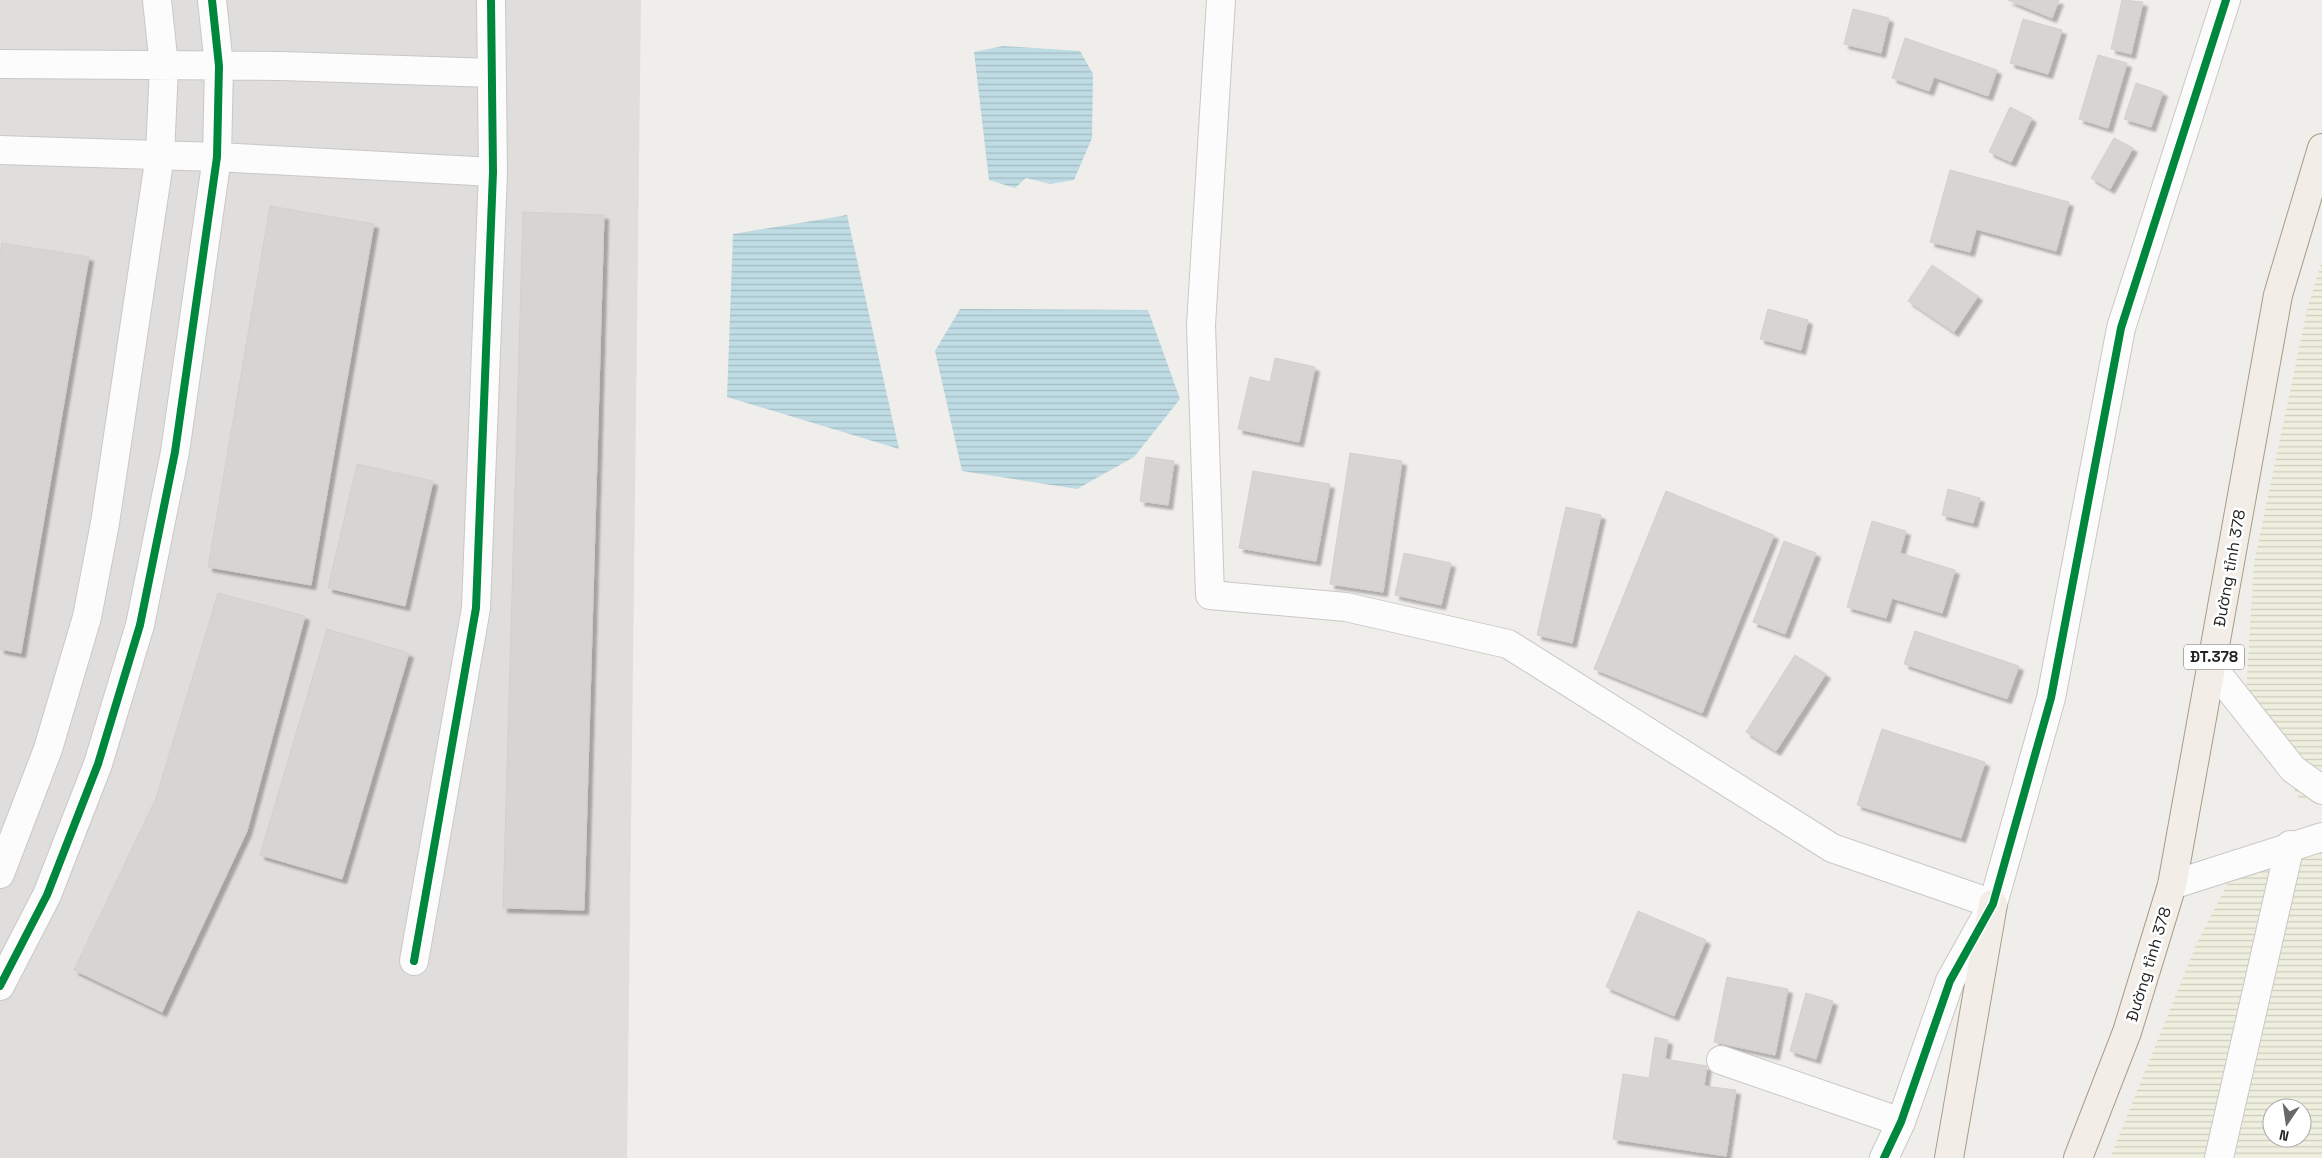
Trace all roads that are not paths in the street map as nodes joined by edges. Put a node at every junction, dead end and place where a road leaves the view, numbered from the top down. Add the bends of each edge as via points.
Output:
1 (157, 0) edge
2 (212, 0) edge
3 (491, 0) edge
4 (1221, 0) edge
5 (2226, 0) edge
6 (0, 64) edge
7 (164, 66) junction
8 (219, 66) junction
9 (492, 73) junction
10 (2322, 148) edge
11 (0, 150) edge
12 (160, 155) junction
13 (217, 157) junction
14 (493, 172) junction
15 (2212, 667) junction
16 (2322, 790) edge
17 (2322, 837) edge
18 (2290, 845) junction
19 (0, 874) edge
20 (2172, 885) junction
21 (1993, 904) junction
22 (414, 961) dead end
23 (0, 986) edge
24 (1721, 1060) dead end
25 (1901, 1122) junction
26 (1884, 1158) edge
27 (1949, 1158) edge
28 (2078, 1158) edge
29 (2219, 1158) edge

1 - 7 street
2 - 8 street
3 - 9 street
4 - 21 street via 1201,325 1210,595 1346,607 1508,644 1832,848
5 - 21 street via 2121,328 2051,698
6 - 7 street
7 - 8 street
7 - 12 street
8 - 9 street
8 - 13 street
9 - 14 street
10 - 15 main road, Đường tỉnh 378 / ĐT.378 via 2278,295
11 - 12 street
12 - 13 street
12 - 19 street via 111,484 87,617 48,749
13 - 14 street
13 - 23 street via 176,452 140,625 98,764 48,895
14 - 22 street via 476,608
15 - 16 street via 2293,769
15 - 20 main road, Đường tỉnh 378 / ĐT.378
17 - 18 street
18 - 20 street
18 - 29 street
20 - 28 main road, Đường tỉnh 378 / ĐT.378 via 2127,1032
21 - 25 street via 1950,981
21 - 27 main road
24 - 25 street
25 - 26 street

